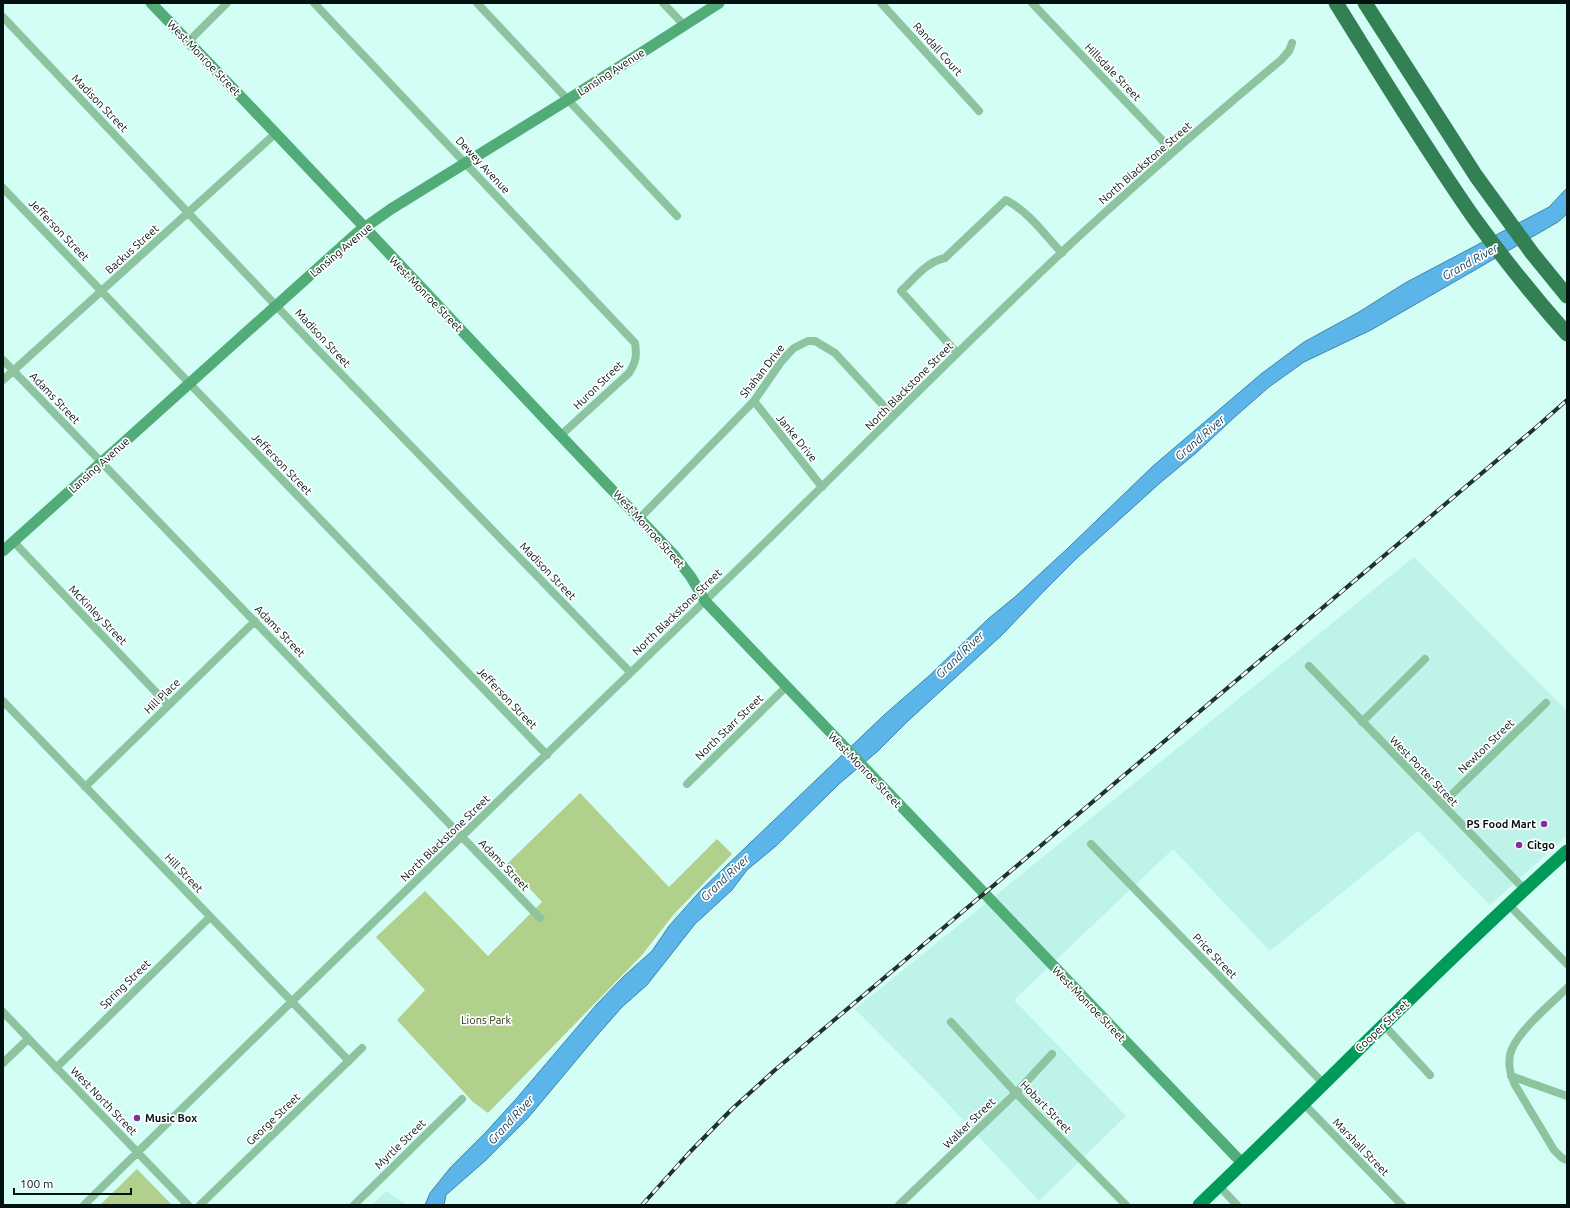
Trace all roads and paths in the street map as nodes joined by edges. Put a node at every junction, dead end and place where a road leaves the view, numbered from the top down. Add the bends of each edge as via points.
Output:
1 (151, 3) edge
2 (227, 3) edge
3 (314, 3) edge
4 (477, 3) edge
5 (663, 3) edge
6 (719, 3) edge
7 (881, 3) edge
8 (1032, 3) edge
9 (1336, 3) edge
10 (1365, 3) edge
11 (3, 17) edge
12 (684, 25) junction
13 (188, 42) junction
14 (1292, 43) dead end
15 (569, 99) junction
16 (979, 111) dead end
17 (276, 133) junction
18 (465, 162) junction
19 (1162, 162) junction
20 (3, 188) edge
21 (189, 212) junction
22 (678, 216) dead end
23 (365, 229) junction
24 (1062, 253) junction
25 (102, 291) junction
26 (1567, 296) edge
27 (277, 305) junction
28 (1567, 334) edge
29 (636, 343) joint
30 (958, 353) junction
31 (3, 360) edge
32 (13, 370) junction
33 (3, 380) edge
34 (190, 384) junction
35 (754, 402) junction
36 (893, 416) junction
37 (562, 435) junction
38 (102, 462) junction
39 (822, 487) junction
40 (639, 519) junction
41 (13, 542) junction
42 (3, 551) edge
43 (705, 601) junction
44 (255, 621) junction
45 (1425, 658) dead end
46 (1309, 666) dead end
47 (630, 672) junction
48 (786, 687) junction
49 (3, 701) edge
50 (1546, 703) dead end
51 (168, 705) junction
52 (1362, 722) junction
53 (547, 755) junction
54 (687, 784) dead end
55 (85, 787) junction
56 (1442, 804) junction
57 (462, 836) junction
58 (1091, 844) dead end
59 (1567, 851) edge
60 (1525, 890) junction
61 (1509, 905) junction
62 (210, 917) junction
63 (540, 918) dead end
64 (1567, 964) edge
65 (1567, 988) edge
66 (292, 1001) junction
67 (3, 1012) edge
68 (951, 1022) dead end
69 (1384, 1024) junction
70 (28, 1039) junction
71 (362, 1048) dead end
72 (1052, 1054) dead end
73 (349, 1061) junction
74 (3, 1063) edge
75 (56, 1068) junction
76 (1430, 1076) dead end
77 (1511, 1076) junction
78 (1324, 1084) junction
79 (1016, 1093) junction
80 (1567, 1096) edge
81 (462, 1099) dead end
82 (1304, 1104) junction
83 (138, 1152) junction
84 (1567, 1160) edge
85 (1242, 1163) junction
86 (1219, 1186) junction
87 (84, 1205) edge
88 (188, 1205) edge
89 (200, 1205) edge
90 (354, 1205) edge
91 (900, 1205) edge
92 (1126, 1205) edge
93 (1199, 1205) edge
94 (1237, 1205) edge
95 (1402, 1205) edge

1 - 13 street, West Monroe Street
2 - 13 street
3 - 18 street, Dewey Avenue
4 - 15 street
5 - 12 street
6 - 12 street, Lansing Avenue
7 - 16 street, Randall Court
8 - 19 street, Hillsdale Street via 1163,141 1165,150
9 - 28 highway via 1459,197 1507,262
10 - 26 highway via 1476,176
11 - 21 street, Madison Street
12 - 15 street, Lansing Avenue
13 - 17 street, West Monroe Street
14 - 19 street, North Blackstone Street via 1281,60
15 - 18 street, Lansing Avenue
15 - 22 street
17 - 21 street, Backus Street
17 - 23 street, West Monroe Street
18 - 23 street, Lansing Avenue via 391,209
18 - 29 street, Dewey Avenue
19 - 24 street, North Blackstone Street
20 - 25 street, Jefferson Street
21 - 25 street, Backus Street
21 - 27 street, Madison Street
23 - 27 street, Lansing Avenue via 357,233
23 - 37 street, West Monroe Street
24 - 30 street, North Blackstone Street
24 - 30 street via 1020,208 1006,200 945,258 930,264 901,291
25 - 32 street, Backus Street
25 - 34 street, Jefferson Street
27 - 34 street, Lansing Avenue
27 - 47 street, Madison Street
29 - 37 street, Huron Street via 635,364 629,373
30 - 36 street, North Blackstone Street
31 - 32 street, Adams Street
32 - 33 street, Backus Street
32 - 38 street, Adams Street
34 - 38 street, Lansing Avenue
34 - 53 street, Jefferson Street
35 - 36 street, Shahan Drive via 780,362 794,348 808,341 815,341 835,353
35 - 39 street, Janke Drive
35 - 40 street, Shahan Drive
36 - 39 street, North Blackstone Street
37 - 40 street, West Monroe Street
38 - 41 street, Lansing Avenue
38 - 44 street, Adams Street
39 - 43 street, North Blackstone Street
40 - 43 street, West Monroe Street via 674,555
41 - 42 street, Lansing Avenue
41 - 51 street, McKinley Street
43 - 47 street, North Blackstone Street
43 - 48 street, West Monroe Street
44 - 51 street, Hill Place
44 - 57 street, Adams Street
45 - 52 street
46 - 52 street, West Porter Street
47 - 53 street, North Blackstone Street
48 - 54 street, North Starr Street
48 - 85 street, West Monroe Street
49 - 55 street, Hill Street
50 - 56 street, Newton Street
51 - 55 street, Hill Place
52 - 56 street, West Porter Street
53 - 57 street, North Blackstone Street
55 - 62 street, Hill Street
56 - 60 street, West Porter Street
57 - 63 street, Adams Street
57 - 66 street, North Blackstone Street
58 - 78 street, Price Street
59 - 60 main road, Cooper Street
60 - 61 main road, Cooper Street
61 - 64 street
61 - 69 main road, Cooper Street
62 - 66 street, Hill Street
62 - 75 street, Spring Street
65 - 77 street via 1519,1036 1509,1056
66 - 73 street, Hill Street
66 - 83 street, North Blackstone Street
67 - 70 street, West North Street
68 - 79 street, Hobart Street
69 - 76 street
69 - 78 main road, Cooper Street
70 - 74 street
70 - 75 street, West North Street
71 - 73 street, George Street
72 - 79 street, Walker Street
73 - 89 street, George Street
75 - 83 street, West North Street
77 - 80 street
77 - 84 street via 1554,1150
78 - 82 main road, Cooper Street
79 - 91 street, Walker Street
79 - 92 street, Hobart Street
81 - 90 street, Myrtle Street
82 - 85 main road, Cooper Street
82 - 95 street, Marshall Street
83 - 87 street, North Blackstone Street
83 - 88 street, West North Street
85 - 86 main road, Cooper Street
86 - 93 main road, Cooper Street
86 - 94 street

